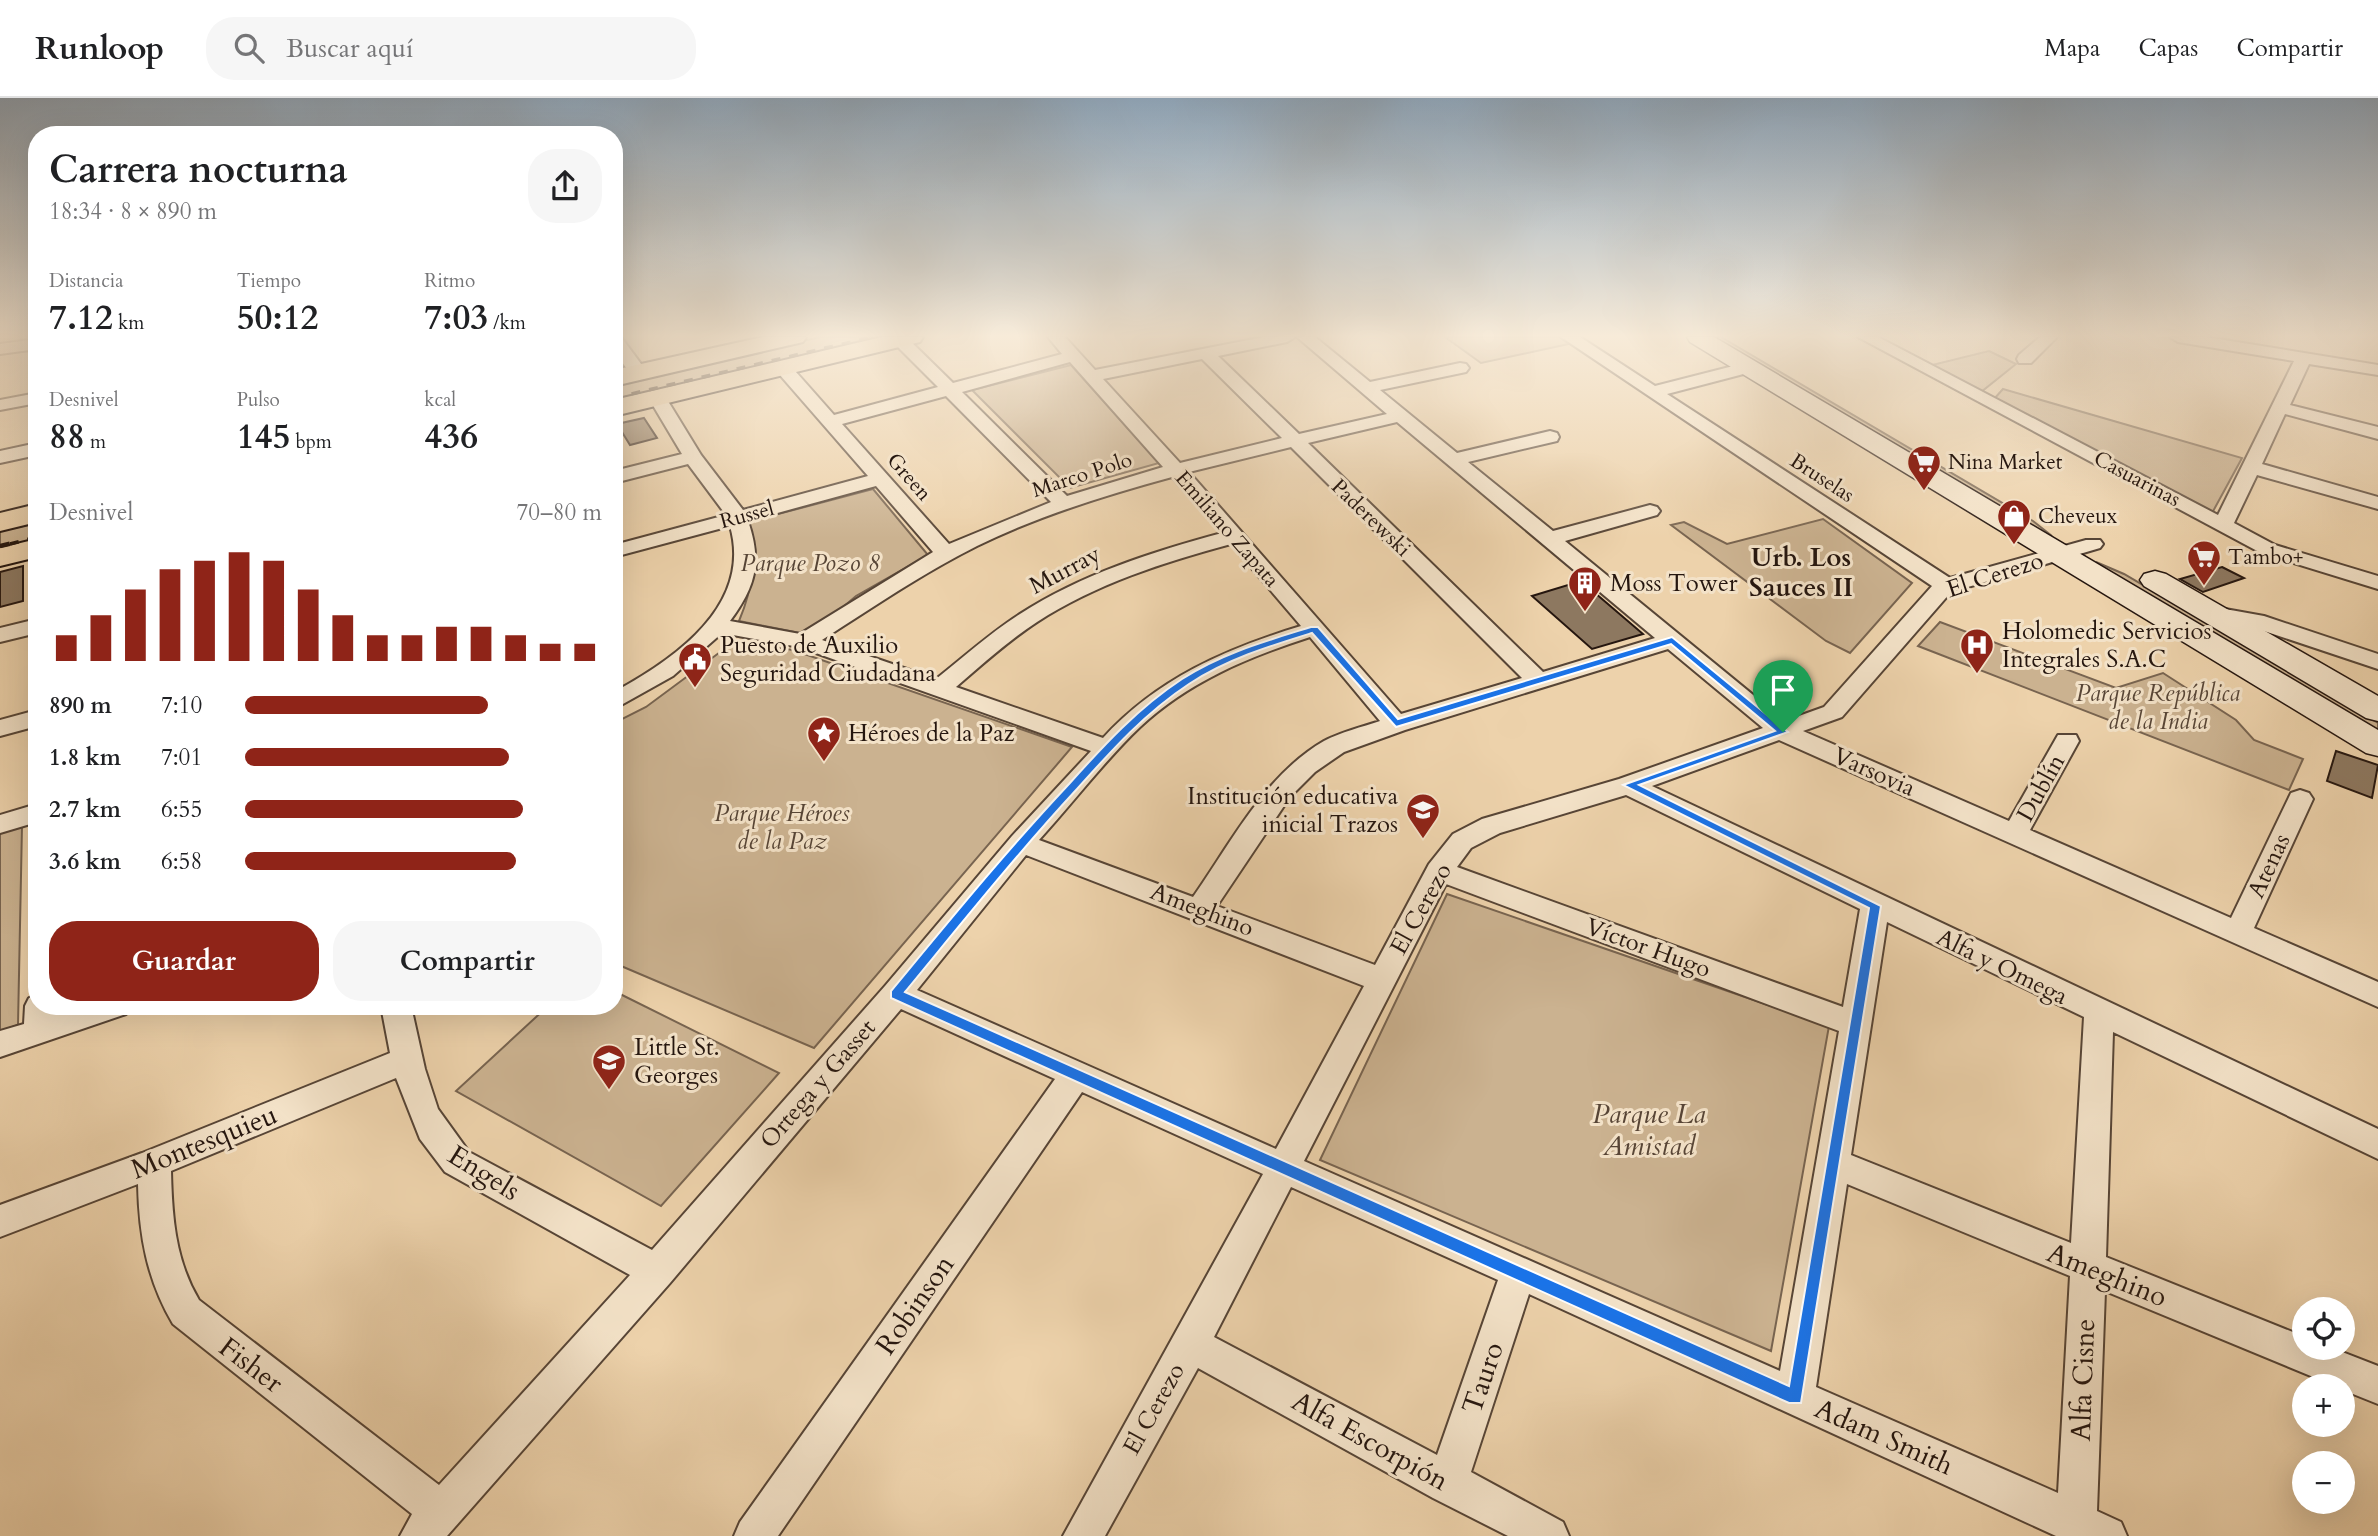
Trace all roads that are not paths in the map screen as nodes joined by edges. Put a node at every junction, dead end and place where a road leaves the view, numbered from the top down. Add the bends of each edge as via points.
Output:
1 (661, 404) edge
2 (814, 404) edge
3 (895, 404) edge
4 (962, 404) edge
5 (1117, 404) edge
6 (1256, 404) edge
7 (1387, 404) edge
8 (1670, 404) edge
9 (1812, 404) edge
10 (1855, 404) edge
11 (1993, 404) edge
12 (2280, 404) edge
13 (2278, 407) junction
14 (1401, 416) junction
15 (830, 422) junction
16 (2378, 433) edge
17 (1550, 437) dead end
18 (1292, 441) junction
19 (28, 451) edge
20 (0, 457) edge
21 (693, 457) junction
22 (1453, 460) junction
23 (2251, 467) junction
24 (1175, 469) junction
25 (623, 475) edge
26 (880, 479) junction
27 (2378, 503) edge
28 (1063, 504) junction
29 (1650, 511) dead end
30 (28, 515) edge
31 (737, 517) junction
32 (0, 522) edge
33 (2223, 526) junction
34 (1236, 536) junction
35 (1549, 539) junction
36 (2094, 544) junction
37 (623, 549) edge
38 (28, 550) edge
39 (2064, 553) junction
40 (946, 554) junction
41 (0, 557) edge
42 (2378, 583) edge
43 (1947, 586) junction
44 (2214, 614) junction
45 (718, 626) junction
46 (28, 628) edge
47 (1314, 629) junction
48 (0, 635) edge
49 (1672, 640) junction
50 (804, 641) junction
51 (2378, 662) edge
52 (1539, 681) junction
53 (939, 689) junction
54 (623, 697) edge
55 (2378, 710) edge
56 (28, 720) edge
57 (1396, 724) junction
58 (0, 728) edge
59 (1783, 732) junction
60 (2067, 741) dead end
61 (2378, 745) edge
62 (1107, 748) junction
63 (1628, 785) junction
64 (2300, 799) dead end
65 (28, 816) edge
66 (0, 824) edge
67 (2015, 834) junction
68 (1021, 842) junction
69 (1439, 871) junction
70 (1875, 906) junction
71 (1200, 909) junction
72 (2238, 933) junction
73 (1381, 980) junction
74 (896, 994) junction
75 (2378, 995) edge
76 (2099, 1013) junction
77 (63, 1015) edge
78 (398, 1015) edge
79 (40, 1019) edge
80 (1857, 1025) junction
81 (0, 1044) edge
82 (406, 1060) junction
83 (1076, 1075) junction
84 (2378, 1145) edge
85 (154, 1163) junction
86 (1835, 1164) junction
87 (1283, 1167) junction
88 (0, 1221) edge
89 (2088, 1267) junction
90 (657, 1271) junction
91 (1518, 1273) junction
92 (1191, 1344) junction
93 (2378, 1385) edge
94 (1795, 1397) junction
95 (1447, 1484) junction
96 (430, 1524) edge
97 (2087, 1532) edge
98 (754, 1536) edge
99 (1083, 1536) edge
100 (1549, 1536) edge

1 - 21 street
2 - 15 street, Green
3 - 15 street
4 - 28 street
5 - 24 street, Emiliano Zapata
6 - 18 street, Paderewski
7 - 14 street, Varsovia
8 - 43 street, Bruselas
9 - 39 main road
10 - 36 main road
11 - 33 street, Casuarinas
12 - 13 street
13 - 16 street
13 - 23 street
14 - 18 street, Marco Polo
14 - 22 street, Varsovia
15 - 26 street, Green
17 - 22 street
18 - 24 street, Marco Polo
18 - 52 street, Paderewski
19 - 20 street
21 - 25 street
21 - 31 street
22 - 35 street, Varsovia
23 - 27 street
23 - 33 street
24 - 28 street, Marco Polo
24 - 34 street, Emiliano Zapata
26 - 31 street, Russel
26 - 40 street, Green
28 - 40 street, Marco Polo
29 - 35 street
30 - 32 main road
31 - 37 street, Russel
31 - 45 street via 746,543 746,567
33 - 42 street, Casuarinas via 2268,549
34 - 47 street, Emiliano Zapata
34 - 53 street, Murray via 1129,567 1061,598 1002,636
35 - 49 street, Varsovia
36 - 39 street, El Cerezo
36 - 44 main road
38 - 41 main road
39 - 43 street, El Cerezo
39 - 61 main road
40 - 50 street, Marco Polo
43 - 59 street, El Cerezo via 1920,609 1833,712
44 - 51 street via 2256,621
44 - 55 main road
45 - 50 street
45 - 54 street via 664,673
46 - 48 street
47 - 57 street, Emiliano Zapata
47 - 62 street, Ortega y Gasset via 1250,649 1186,681 1132,721
49 - 52 street
49 - 59 street, Varsovia
50 - 53 street
52 - 57 street
53 - 62 street
56 - 58 street
57 - 71 street via 1335,747 1306,766 1264,812
59 - 63 street, El Cerezo
59 - 67 street, Varsovia
60 - 67 street, Dublín
62 - 68 street, Ortega y Gasset
63 - 69 street, El Cerezo via 1491,826 1462,841
63 - 70 street, Alfa y Omega
64 - 72 street, Atenas
65 - 66 street
67 - 72 street, Varsovia
68 - 71 street, Ameghino
68 - 74 street, Ortega y Gasset
69 - 73 street, El Cerezo
69 - 80 street, Víctor Hugo
70 - 76 street, Alfa y Omega
70 - 80 street
71 - 73 street, Ameghino
72 - 75 street, Varsovia
73 - 87 street, El Cerezo
74 - 83 street, Adam Smith
74 - 90 street, Ortega y Gasset
76 - 84 street, Alfa y Omega
76 - 89 street, Alfa Cisne
77 - 79 street
78 - 82 street, Engels
79 - 81 street
80 - 86 street
82 - 85 street, Montesquieu
82 - 90 street, Engels via 440,1145 457,1163
83 - 87 street, Adam Smith
83 - 98 street, Robinson
85 - 88 street, Montesquieu
85 - 96 street, Fisher via 163,1267 186,1312
86 - 89 street, Ameghino
86 - 94 street
87 - 91 street, Adam Smith
87 - 92 street, El Cerezo
89 - 93 street, Ameghino
89 - 97 street, Alfa Cisne
90 - 96 street, Ortega y Gasset
91 - 94 street, Adam Smith
91 - 95 street, Tauro
92 - 95 street, Alfa Escorpión
92 - 99 street, El Cerezo
94 - 97 street, Adam Smith
95 - 100 street, Alfa Escorpión

